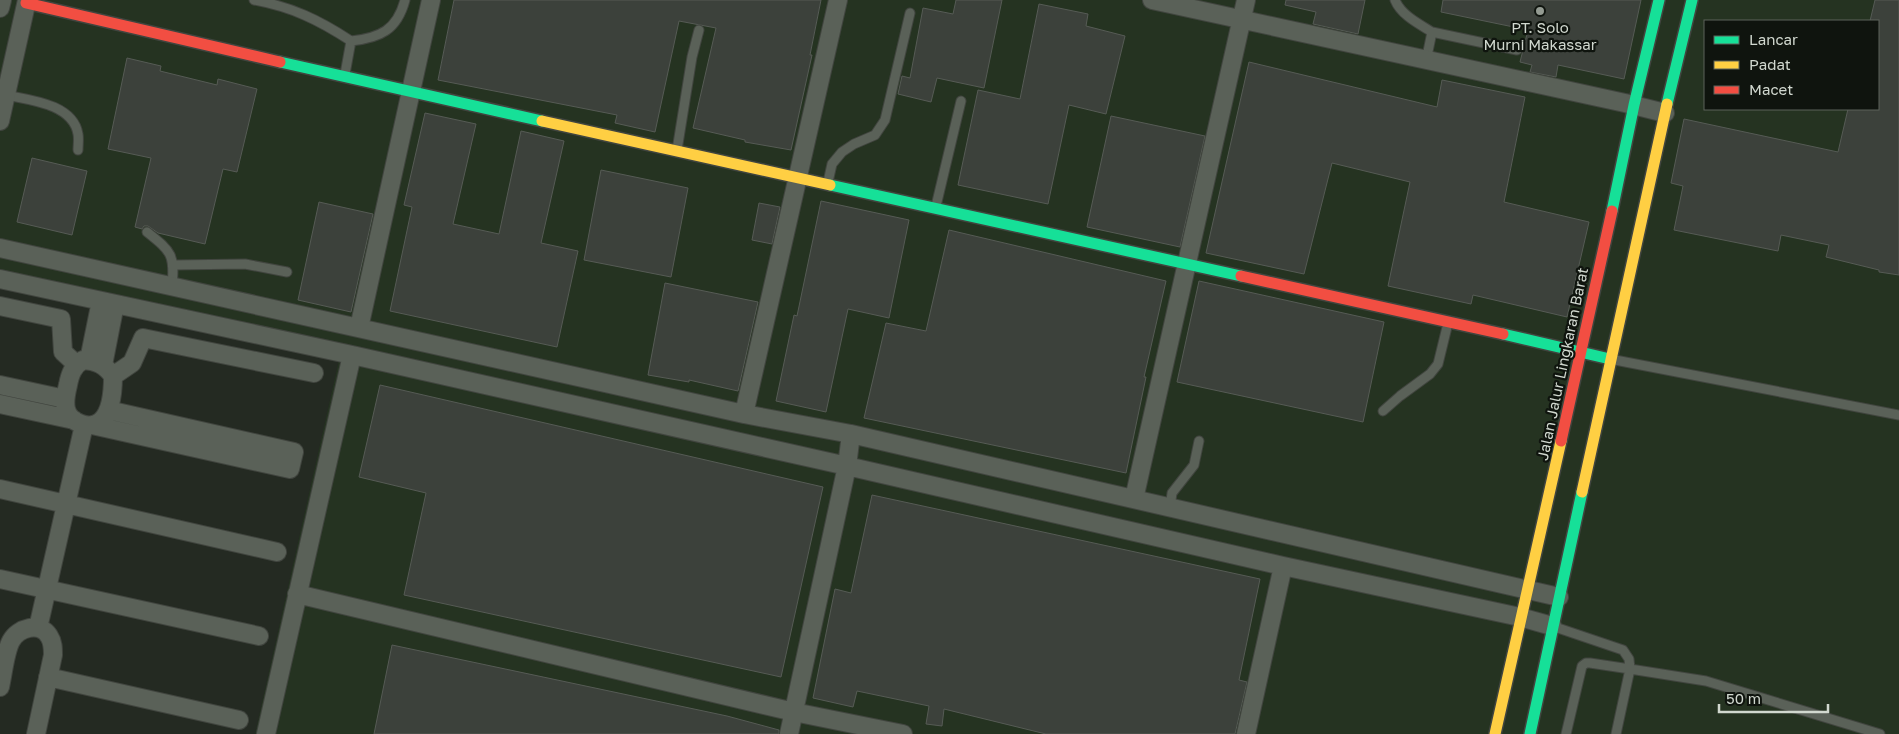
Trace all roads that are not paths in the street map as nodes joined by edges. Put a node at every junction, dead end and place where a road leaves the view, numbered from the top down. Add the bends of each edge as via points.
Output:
1 (2, 0) edge
2 (254, 0) edge
3 (404, 0) edge
4 (432, 0) edge
5 (838, 0) edge
6 (1152, 0) edge
7 (1246, 0) edge
8 (1395, 0) edge
9 (1659, 0) edge
10 (1692, 0) edge
11 (26, 2) edge
12 (0, 8) edge
13 (910, 13) dead end
14 (1242, 19) junction
15 (699, 30) dead end
16 (1432, 32) junction
17 (351, 41) junction
18 (1517, 50) dead end
19 (1426, 61) junction
20 (344, 77) junction
21 (412, 92) junction
22 (6, 95) junction
23 (961, 100) dead end
24 (1634, 105) junction
25 (1665, 113) junction
26 (0, 121) edge
27 (78, 150) dead end
28 (677, 151) junction
29 (799, 178) junction
30 (827, 185) junction
31 (935, 208) junction
32 (147, 232) dead end
33 (0, 248) edge
34 (1188, 262) junction
35 (174, 265) junction
36 (287, 272) dead end
37 (0, 279) edge
38 (172, 287) junction
39 (109, 302) junction
40 (0, 306) edge
41 (1448, 322) junction
42 (358, 328) junction
43 (1582, 350) junction
44 (352, 355) junction
45 (1610, 359) junction
46 (95, 366) junction
47 (314, 373) dead end
48 (0, 385) edge
49 (65, 399) junction
50 (0, 404) edge
51 (108, 410) junction
52 (1383, 410) dead end
53 (744, 414) junction
54 (1899, 415) edge
55 (84, 423) junction
56 (851, 434) junction
57 (1198, 441) dead end
58 (848, 466) junction
59 (0, 490) edge
60 (1134, 499) junction
61 (66, 504) junction
62 (1170, 508) junction
63 (277, 552) dead end
64 (1283, 566) junction
65 (0, 579) edge
66 (47, 589) junction
67 (1528, 589) junction
68 (297, 594) junction
69 (1559, 596) junction
70 (1520, 617) junction
71 (1552, 626) junction
72 (38, 628) junction
73 (259, 636) dead end
74 (1630, 669) junction
75 (1, 676) edge
76 (48, 677) junction
77 (794, 712) junction
78 (239, 720) dead end
79 (36, 734) edge
80 (266, 734) edge
81 (789, 734) edge
82 (903, 734) edge
83 (1246, 734) edge
84 (1495, 734) edge
85 (1530, 734) edge
86 (1566, 734) edge
87 (1616, 734) edge
88 (1880, 734) edge

1 - 12 street
2 - 17 lane via 317,19
3 - 17 lane via 402,12 388,29 371,39
4 - 21 street
5 - 29 street
6 - 14 street
7 - 14 street
8 - 16 lane via 1413,20
9 - 24 street, Jalan Jalur Lingkaran Barat
10 - 25 street
11 - 20 street
11 - 22 street
13 - 30 lane via 885,120 874,135 842,152 832,164
14 - 19 street
14 - 34 street
15 - 28 lane
16 - 18 lane
16 - 19 lane
17 - 20 lane
19 - 24 street
20 - 21 street
21 - 28 street
21 - 42 street
22 - 26 street
22 - 27 lane via 55,106 70,119 78,133
23 - 31 lane
24 - 25 street
24 - 43 street, Jalan Jalur Lingkaran Barat
25 - 45 street
28 - 29 street
29 - 30 street
29 - 53 street
30 - 31 street
31 - 34 street
32 - 35 lane via 167,249
33 - 38 street
34 - 41 street
34 - 60 street
35 - 36 lane via 245,264
35 - 38 lane
37 - 39 street
38 - 42 street
39 - 44 street
39 - 46 street
40 - 46 street via 61,319 63,352
41 - 43 street
41 - 52 lane via 1438,364 1430,374
42 - 53 street
43 - 45 street
43 - 67 street, Jalan Jalur Lingkaran Barat
44 - 58 street
44 - 68 street
45 - 54 lane
45 - 69 street
46 - 47 street via 132,363 143,338
46 - 49 street via 70,374
46 - 51 street via 112,397
48 - 49 street
49 - 55 street via 66,411
50 - 55 street
51 - 55 street via 101,421
51 - 55 street via 294,452 290,469
53 - 56 street
55 - 61 street
56 - 58 street
56 - 60 street
57 - 62 lane via 1194,466 1172,493
58 - 64 street
58 - 77 street
59 - 61 street
60 - 62 street
61 - 63 street
61 - 66 street
62 - 67 street
64 - 70 street
64 - 83 street
65 - 66 street
66 - 72 street
66 - 73 street
67 - 69 street
67 - 70 street, Jalan Jalur Lingkaran Barat
68 - 77 street
68 - 80 street
69 - 71 street
70 - 71 street
70 - 84 street, Jalan Jalur Lingkaran Barat
71 - 74 lane via 1623,650 1629,659
71 - 85 street
72 - 75 street via 25,628 17,633 10,643
72 - 76 street via 49,634 53,644
74 - 86 lane via 1594,663 1582,666
74 - 87 lane
74 - 88 lane via 1706,681
76 - 78 street
76 - 79 street
77 - 81 street
77 - 82 street

